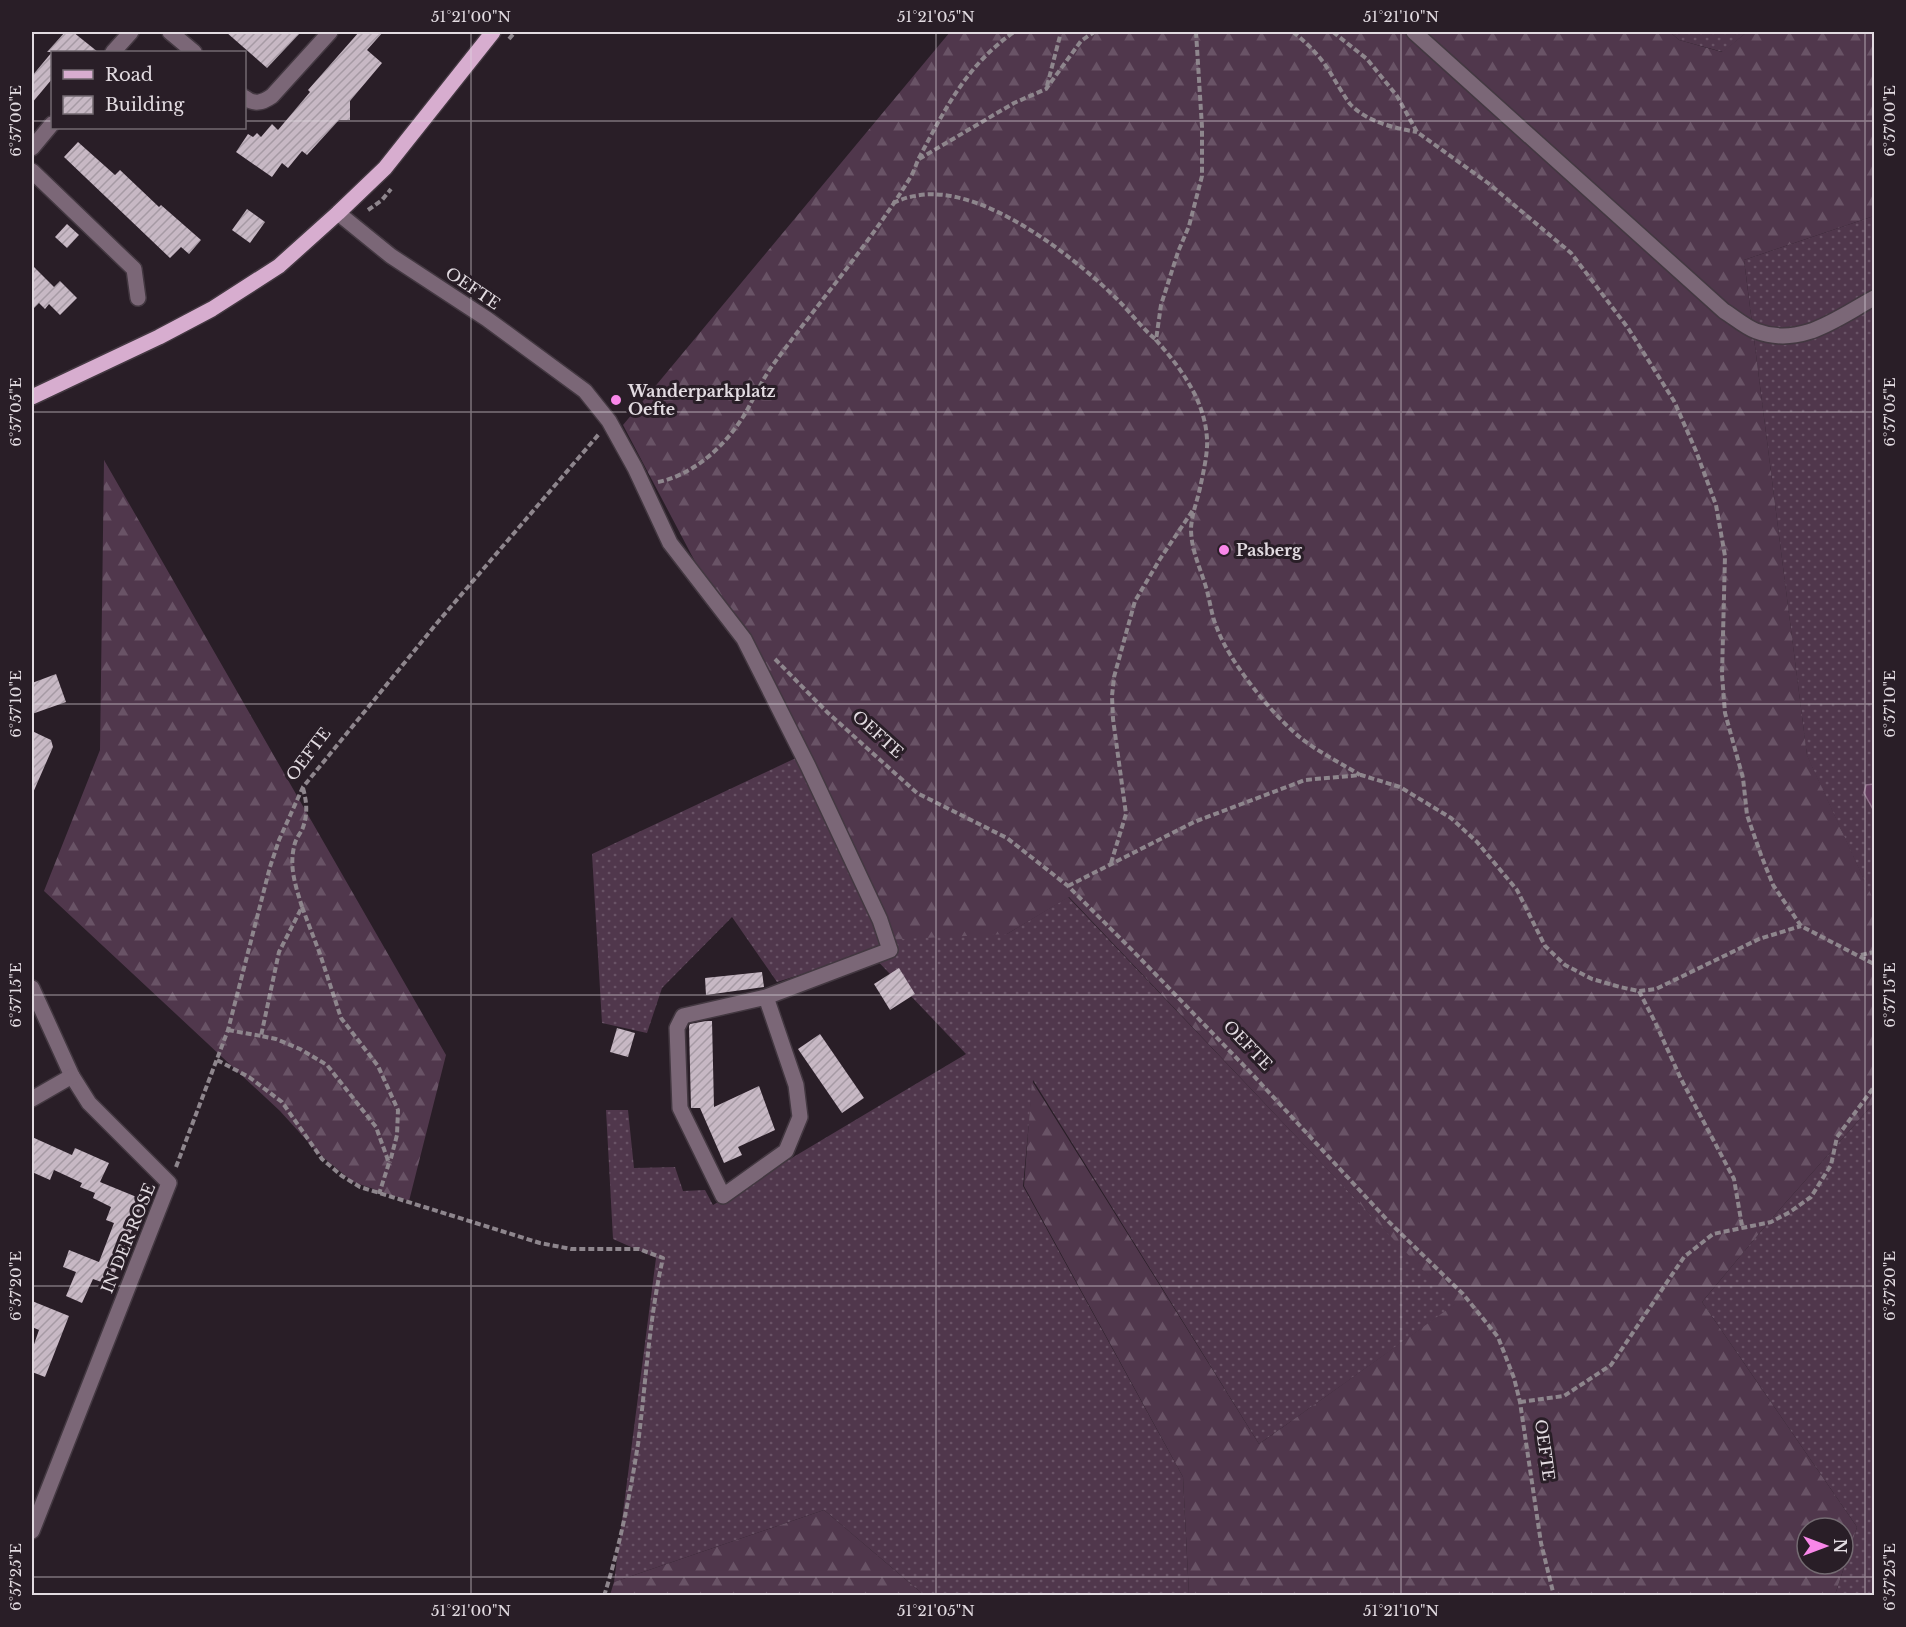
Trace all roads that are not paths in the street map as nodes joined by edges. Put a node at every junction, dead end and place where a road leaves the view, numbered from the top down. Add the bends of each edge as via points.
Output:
1 (170, 32) edge
2 (330, 32) edge
3 (493, 32) edge
4 (1414, 32) edge
5 (193, 51) edge
6 (246, 97) edge
7 (51, 125) edge
8 (32, 148) edge
9 (32, 171) edge
10 (338, 213) junction
11 (138, 298) dead end
12 (1875, 298) edge
13 (32, 398) edge
14 (32, 988) edge
15 (766, 997) junction
16 (72, 1076) junction
17 (32, 1099) edge
18 (32, 1531) edge

1 - 5 street
2 - 6 street via 272,96 256,103
3 - 10 main road via 385,168
4 - 12 street via 1724,311 1755,331 1782,337 1812,332
7 - 8 street
9 - 11 street via 134,269
10 - 13 main road via 279,266 212,309
10 - 15 street, OEFTE via 391,256 487,319 585,391 609,422 670,543 744,639 876,910 890,950
14 - 16 street, IN DER ROSE
15 - 15 street via 683,1016 678,1028 680,1108 723,1196 786,1150 800,1117 796,1085
16 - 17 street
16 - 18 street, IN DER ROSE via 89,1102 169,1183

